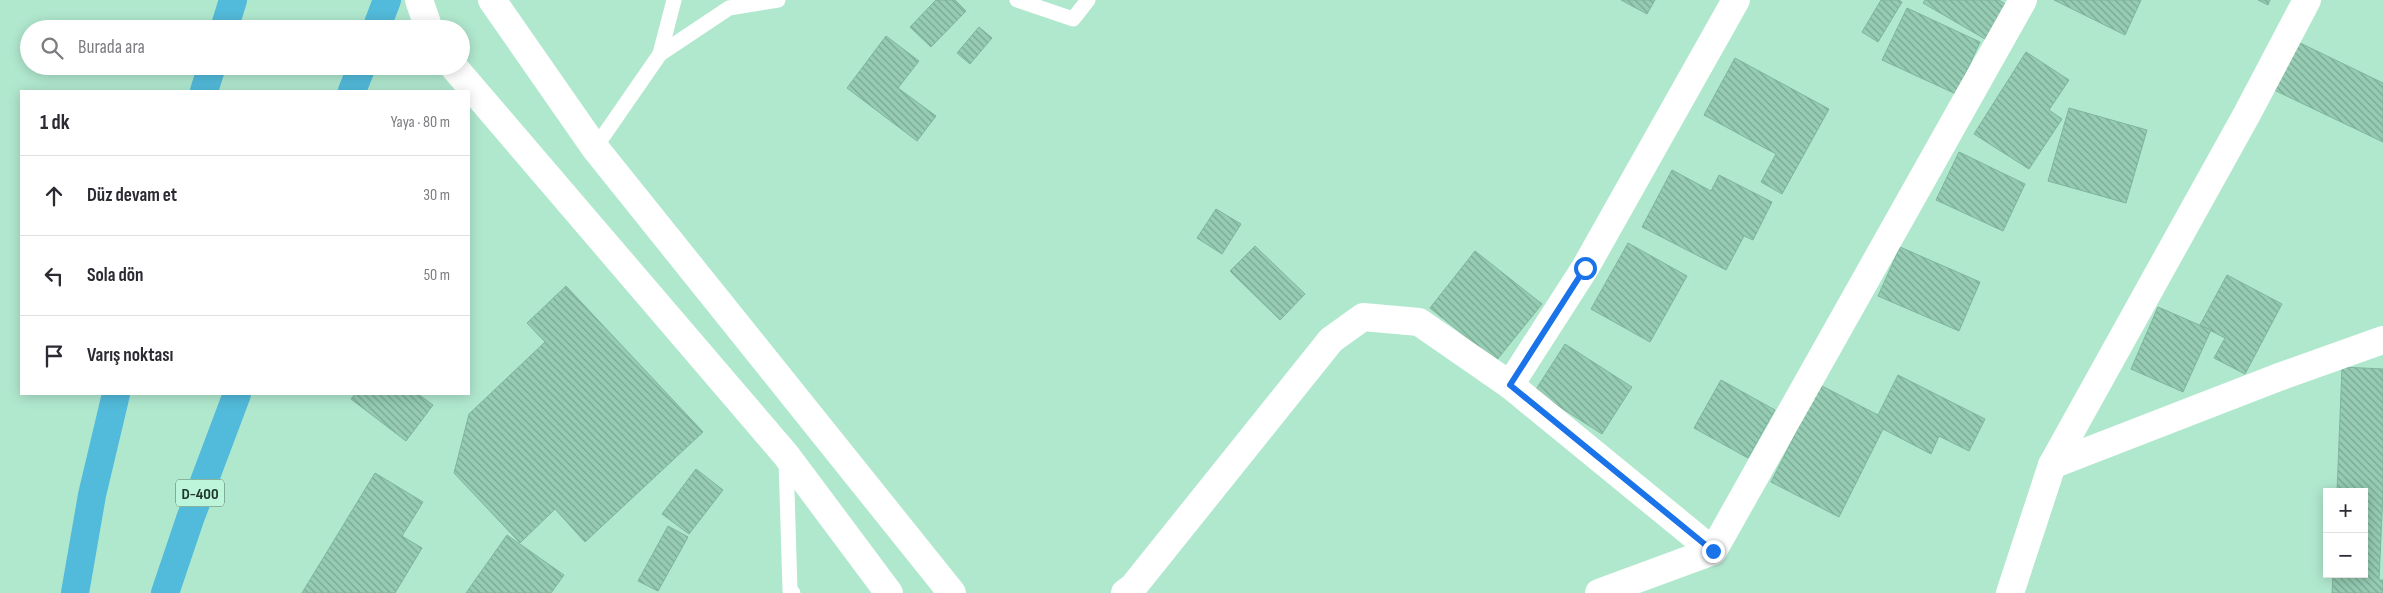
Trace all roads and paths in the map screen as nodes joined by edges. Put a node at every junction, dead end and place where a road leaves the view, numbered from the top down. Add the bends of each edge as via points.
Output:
1 (233, 0) edge
2 (387, 0) edge
3 (419, 0) edge
4 (492, 0) edge
5 (674, 0) edge
6 (778, 0) edge
7 (1017, 0) edge
8 (1088, 0) edge
9 (1736, 0) edge
10 (2023, 0) edge
11 (2307, 0) edge
12 (227, 20) edge
13 (379, 20) edge
14 (426, 20) edge
15 (660, 54) junction
16 (209, 75) edge
17 (358, 75) edge
18 (461, 75) edge
19 (204, 90) edge
20 (352, 90) edge
21 (595, 148) junction
22 (2383, 340) edge
23 (1510, 385) junction
24 (116, 395) edge
25 (237, 395) edge
26 (786, 455) junction
27 (2052, 465) junction
28 (1713, 551) junction
29 (75, 593) edge
30 (166, 593) edge
31 (792, 593) edge
32 (889, 593) edge
33 (952, 593) edge
34 (1126, 593) edge
35 (1599, 593) edge
36 (2010, 593) edge

1 - 12 highway
2 - 13 highway
3 - 14 street
4 - 21 street
5 - 15 lane
6 - 15 lane via 729,8
7 - 8 lane via 1073,19
9 - 23 street via 1585,268
10 - 28 street
11 - 27 street
15 - 21 lane
16 - 19 highway
17 - 20 highway
18 - 26 street
21 - 33 street
22 - 27 street
23 - 28 street
23 - 34 street via 1419,322 1363,317 1331,340
24 - 29 highway via 92,495
25 - 30 highway, D-400
26 - 31 lane
26 - 32 street
27 - 36 street
28 - 35 street

